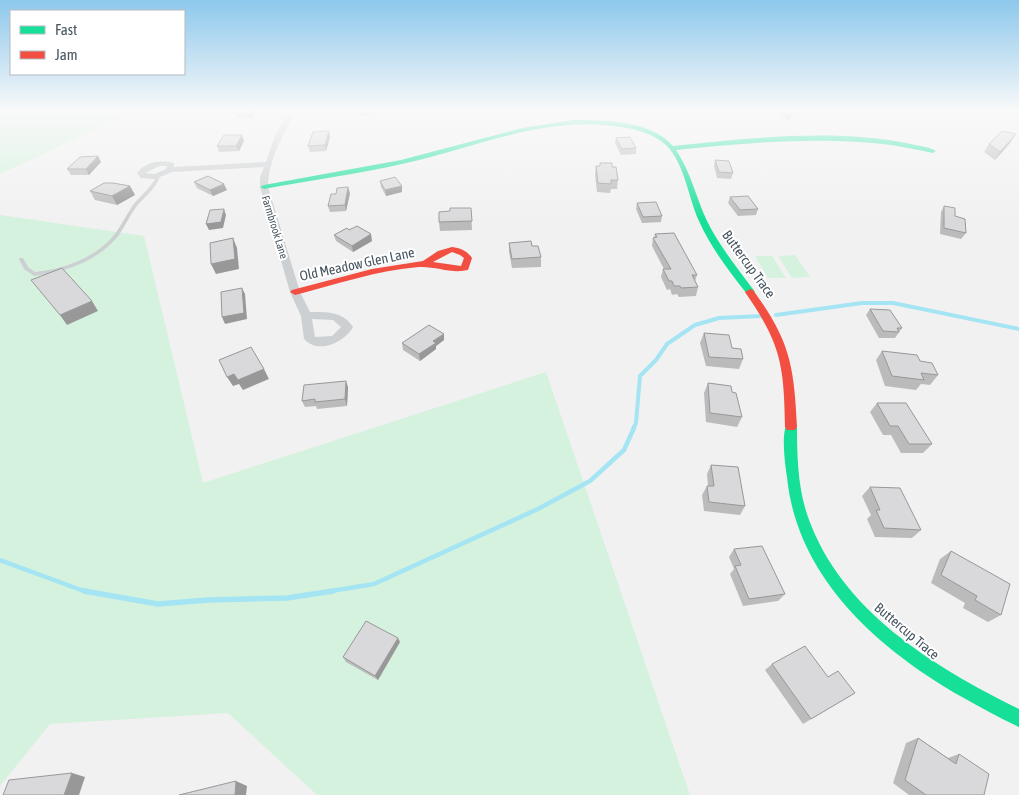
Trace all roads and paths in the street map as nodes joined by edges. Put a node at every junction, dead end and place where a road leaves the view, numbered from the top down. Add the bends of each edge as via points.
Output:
1 (274, 147) edge
2 (459, 147) edge
3 (680, 147) edge
4 (910, 147) edge
5 (672, 148) joint
6 (933, 152) dead end
7 (268, 164) junction
8 (170, 170) junction
9 (158, 176) junction
10 (264, 187) junction
11 (21, 259) dead end
12 (425, 264) dead end
13 (295, 292) junction
14 (306, 316) dead end
15 (1019, 718) edge

1 - 7 street, Farmbrook Lane
2 - 10 street via 421,158
3 - 5 street
4 - 6 street
5 - 15 street, Buttercup Trace via 680,160 704,225 724,258 763,307 779,337 789,374 796,505 815,552 833,580 893,643 954,686
7 - 8 street
7 - 10 street, Farmbrook Lane
8 - 9 street
8 - 9 street via 171,165 156,164 146,167 141,173 149,177
9 - 11 lane via 156,184 136,204 114,238 93,255 49,273 34,274
10 - 13 street, Farmbrook Lane
12 - 13 street, Old Meadow Glen Lane
13 - 14 street, Farmbrook Lane

